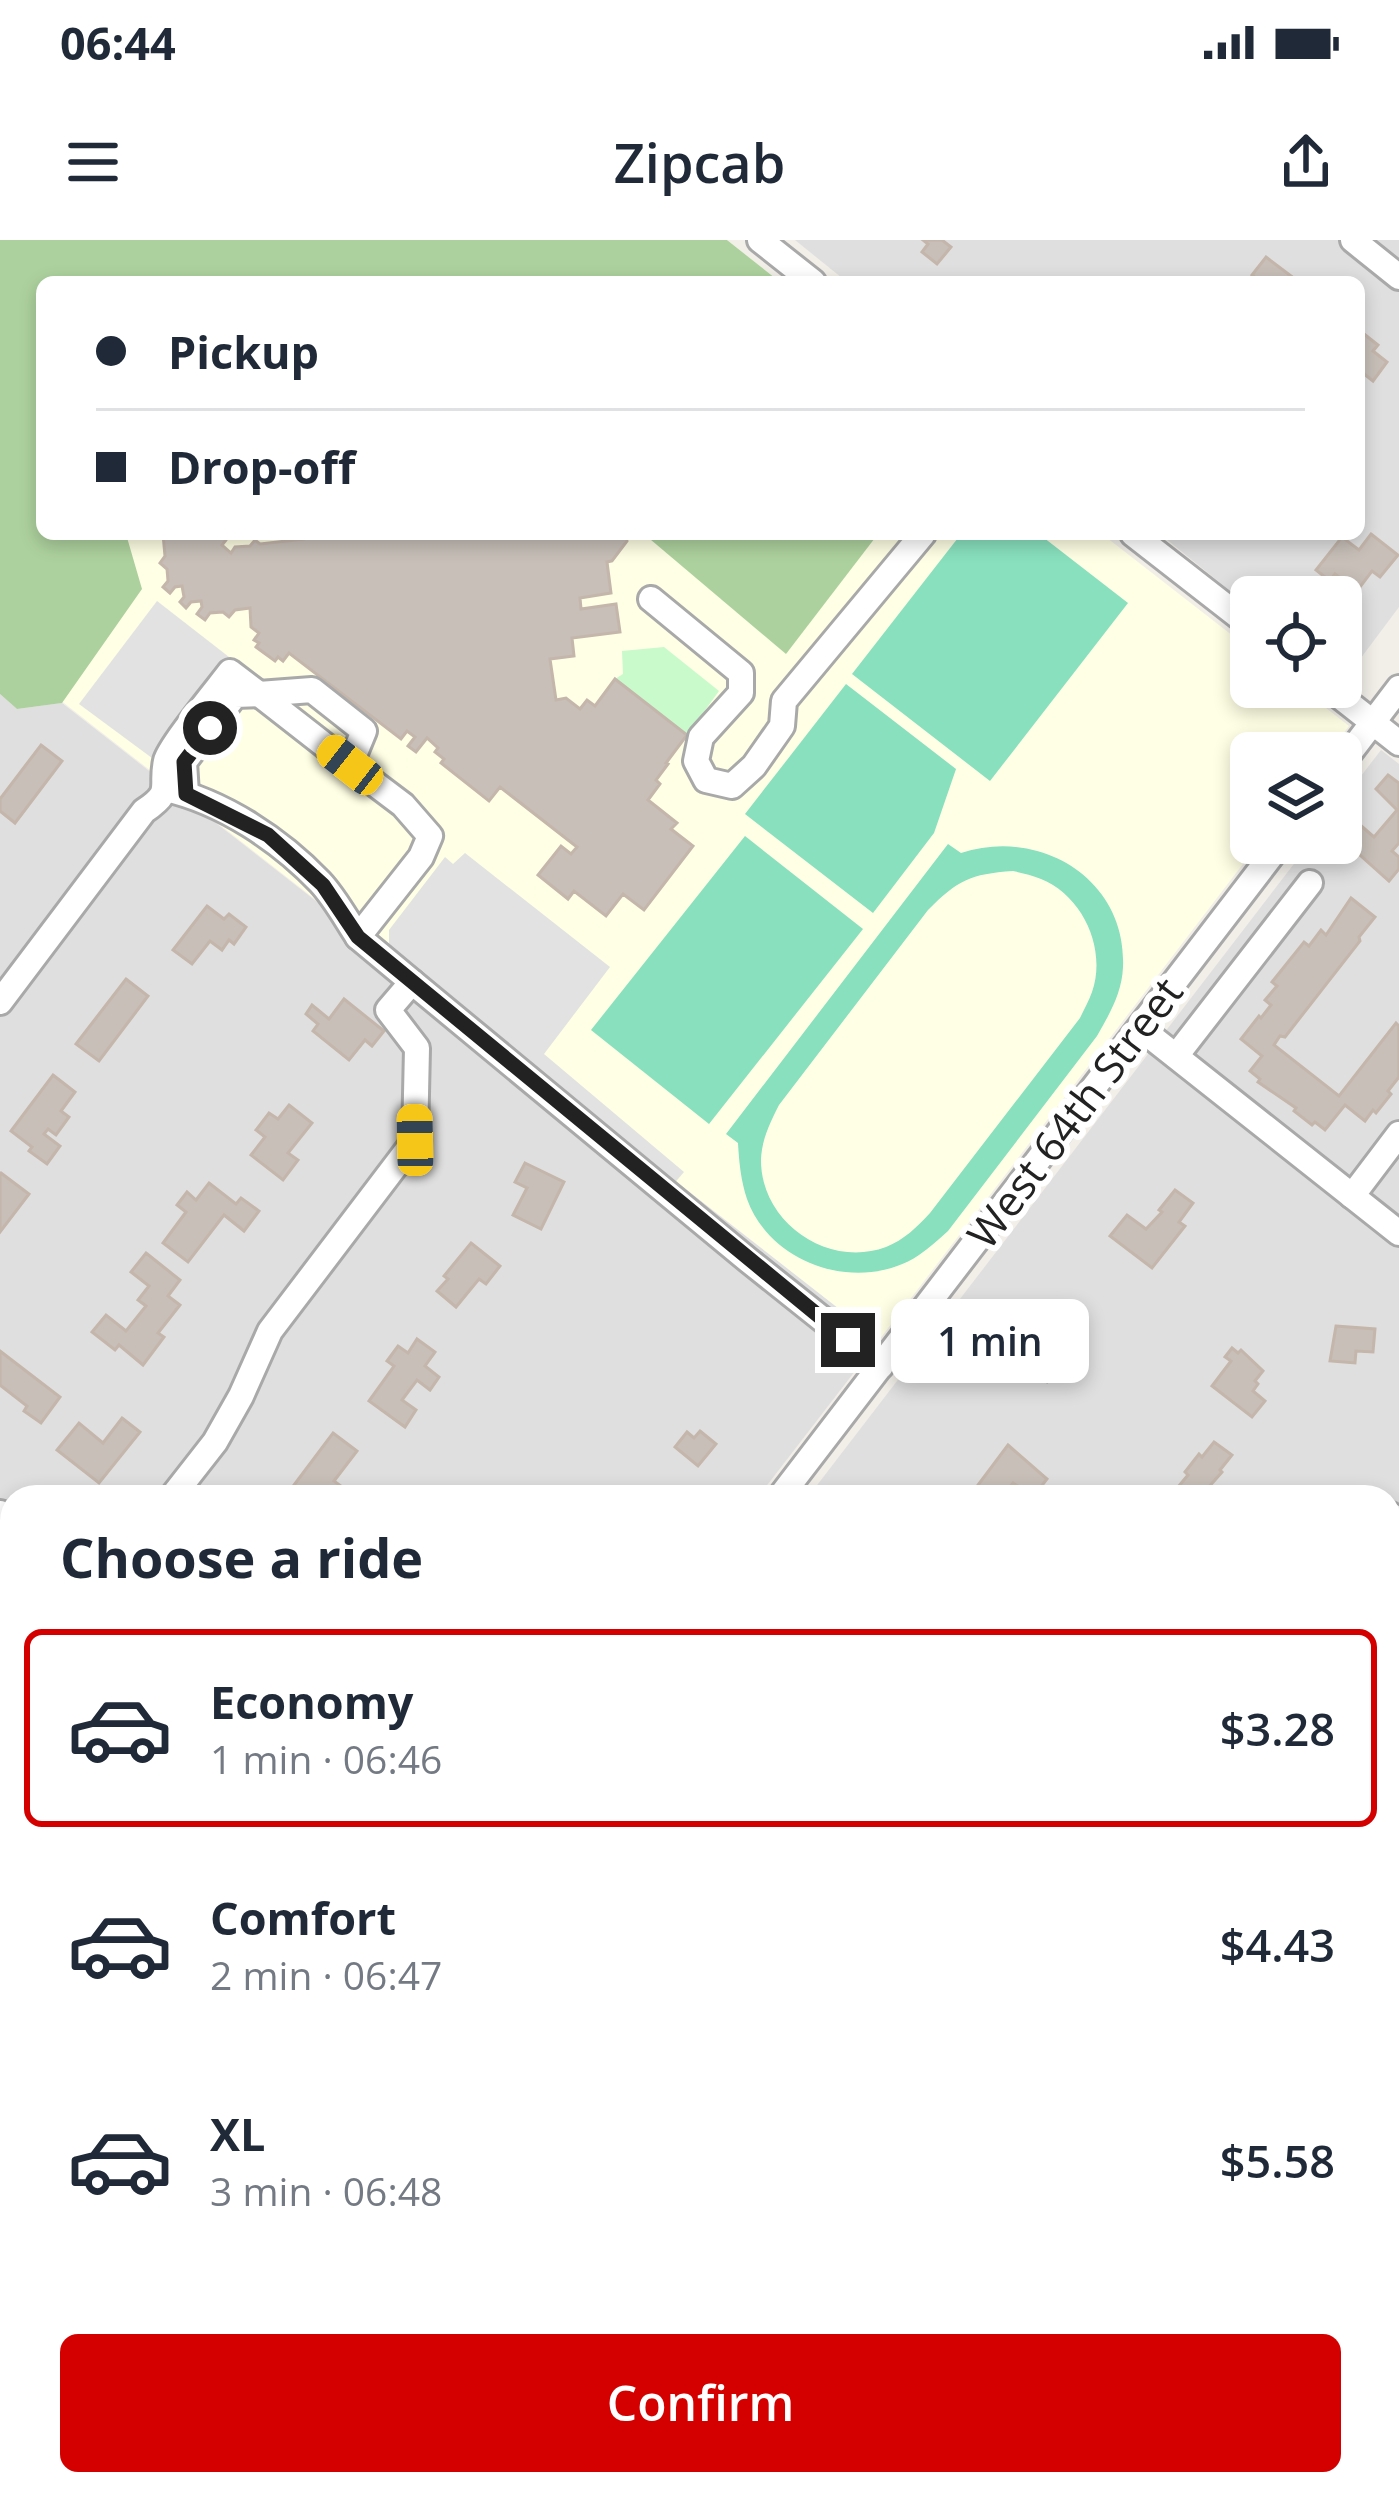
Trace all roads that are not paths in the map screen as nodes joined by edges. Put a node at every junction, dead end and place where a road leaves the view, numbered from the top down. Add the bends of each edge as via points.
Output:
1 (760, 240) edge
2 (1353, 240) edge
3 (805, 276) edge
4 (1399, 277) edge
5 (918, 540) edge
6 (1141, 540) edge
7 (651, 599) dead end
8 (1230, 610) edge
9 (1399, 688) edge
10 (741, 693) junction
11 (259, 694) junction
12 (784, 701) junction
13 (1355, 708) edge
14 (1373, 722) junction
15 (1362, 736) edge
16 (1399, 743) edge
17 (350, 765) junction
18 (176, 791) junction
19 (1265, 864) edge
20 (1310, 883) dead end
21 (358, 937) junction
22 (412, 982) junction
23 (0, 1003) edge
24 (1140, 1028) junction
25 (1176, 1056) junction
26 (1399, 1134) edge
27 (1352, 1196) junction
28 (1399, 1233) edge
29 (881, 1366) junction
30 (181, 1485) edge
31 (789, 1485) edge

1 - 3 street
2 - 4 street
5 - 12 street
6 - 8 street
7 - 10 street via 741,673
9 - 14 street
10 - 12 street via 760,688
10 - 12 street via 701,737 696,760 706,780 732,786 754,766 782,726
11 - 17 street
11 - 17 street via 312,690 364,731
11 - 18 street via 235,695 184,762
11 - 18 street via 230,672 166,758
13 - 14 street
14 - 15 street
14 - 16 street
17 - 21 street via 430,836
18 - 21 street via 268,835 323,885
18 - 23 street via 144,812
19 - 24 street, West 64th Street
20 - 25 street, West 64th Street
21 - 22 street
22 - 29 street
22 - 30 street via 388,1010 417,1048 415,1140 270,1330 241,1396
24 - 25 street
24 - 29 street, West 64th Street
25 - 27 street
26 - 27 street
27 - 28 street
29 - 31 street, West 64th Street

